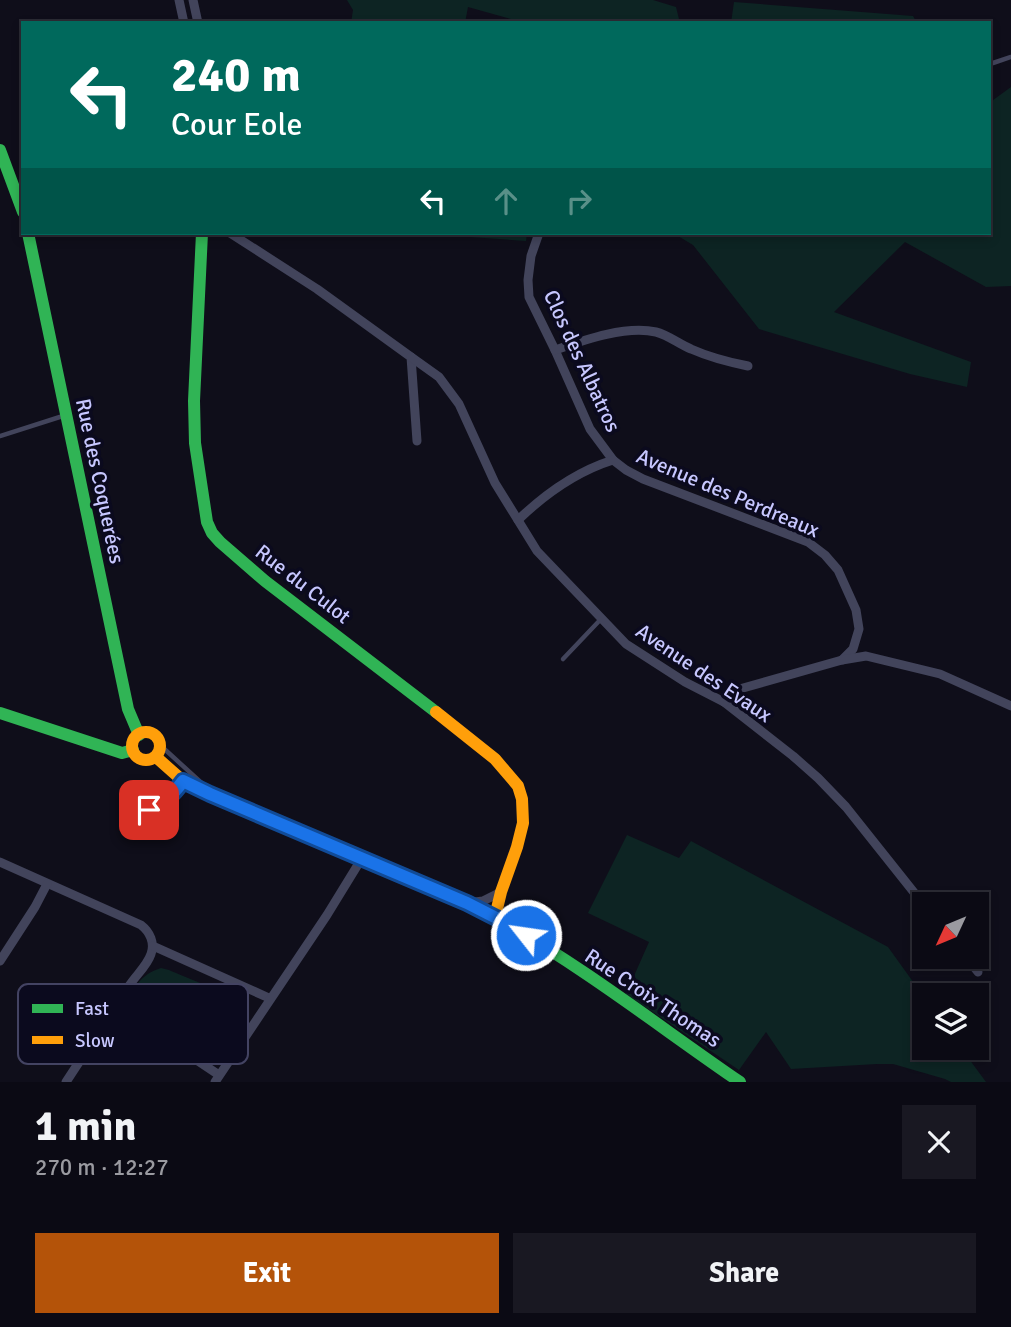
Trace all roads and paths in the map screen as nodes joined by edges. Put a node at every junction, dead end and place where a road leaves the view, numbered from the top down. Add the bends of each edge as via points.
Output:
1 (179, 0) edge
2 (193, 0) edge
3 (184, 21) edge
4 (198, 21) edge
5 (1011, 57) edge
6 (993, 63) dead end
7 (0, 150) edge
8 (21, 207) edge
9 (28, 235) edge
10 (202, 235) edge
11 (233, 235) edge
12 (538, 235) edge
13 (555, 350) junction
14 (411, 357) junction
15 (748, 366) dead end
16 (67, 415) junction
17 (0, 436) edge
18 (417, 442) dead end
19 (613, 460) junction
20 (518, 520) junction
21 (602, 619) junction
22 (563, 659) dead end
23 (842, 660) junction
24 (724, 702) junction
25 (1011, 706) edge
26 (0, 713) edge
27 (139, 735) junction
28 (133, 750) junction
29 (158, 751) junction
30 (183, 781) junction
31 (210, 794) junction
32 (131, 803) dead end
33 (362, 858) junction
34 (0, 862) edge
35 (47, 884) junction
36 (501, 892) junction
37 (914, 892) edge
38 (467, 903) junction
39 (490, 915) junction
40 (508, 924) junction
41 (152, 946) junction
42 (0, 961) edge
43 (132, 984) edge
44 (238, 984) edge
45 (248, 988) edge
46 (270, 998) junction
47 (248, 1032) edge
48 (78, 1064) edge
49 (196, 1064) edge
50 (227, 1064) edge
51 (217, 1079) edge
52 (66, 1082) edge
53 (740, 1082) edge

1 - 3 street
2 - 4 street
5 - 6 lane
7 - 8 street
9 - 16 street, Rue des Coquerées
10 - 36 street, Rue du Culot via 195,443 212,533 265,581 508,772 522,799 523,823
11 - 14 street, Avenue des Evaux
12 - 13 street, Clos des Albatros via 531,256 529,297
13 - 15 street via 600,335 657,332 689,349
13 - 19 street, Clos des Albatros via 590,429
14 - 18 street
14 - 20 street, Avenue des Evaux via 439,377 459,404 495,483
16 - 17 lane
16 - 27 street, Rue des Coquerées via 128,709
19 - 20 street, Avenue des Perdreaux via 555,489
19 - 23 street, Avenue des Perdreaux via 643,479 808,542 825,555 838,570 859,628 853,649
20 - 21 street, Avenue des Evaux via 537,551
21 - 22 lane
21 - 24 street, Avenue des Evaux via 649,660
23 - 24 street via 736,690
23 - 25 street via 866,656 940,674
24 - 37 street, Avenue des Evaux via 818,778
26 - 28 street via 122,753
27 - 28 street
27 - 29 street via 150,733 159,740
28 - 29 street via 143,760 150,760
29 - 30 street
29 - 31 lane
30 - 31 street
30 - 32 street via 149,810
31 - 33 street
33 - 38 street
33 - 46 street
34 - 35 street
35 - 41 street via 141,925
35 - 42 street
36 - 38 street
36 - 39 street, Rue du Culot
36 - 40 street
38 - 39 street
39 - 40 street
40 - 53 street, Rue Croix Thomas
41 - 43 street via 147,963
41 - 44 street
45 - 46 street
46 - 47 street
48 - 52 street
49 - 51 street
50 - 51 street

